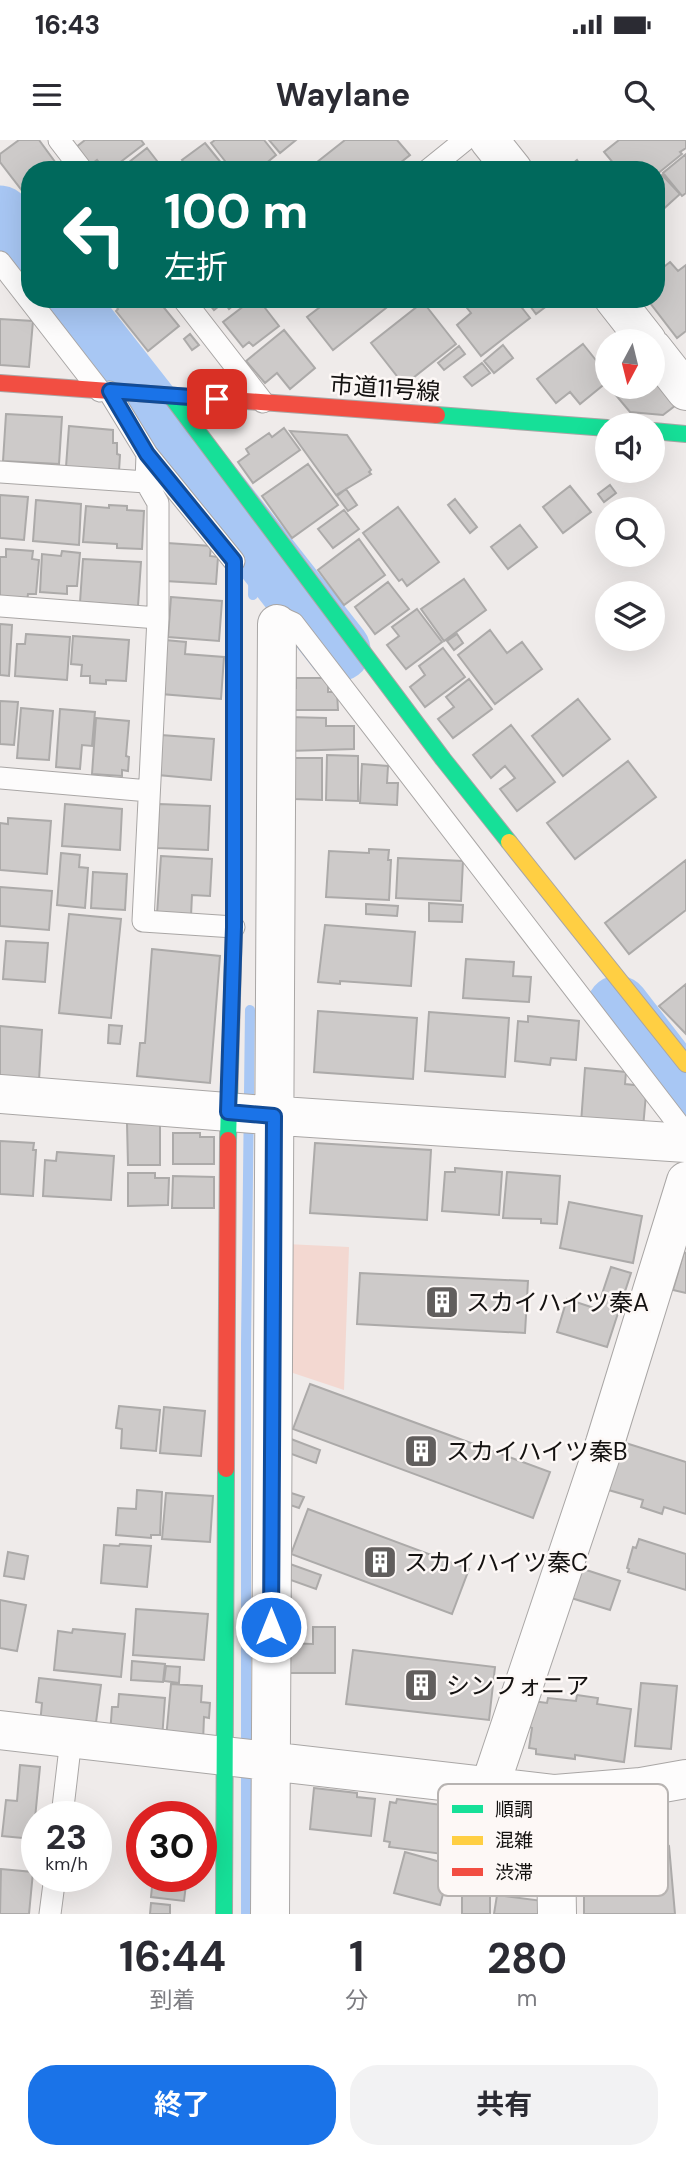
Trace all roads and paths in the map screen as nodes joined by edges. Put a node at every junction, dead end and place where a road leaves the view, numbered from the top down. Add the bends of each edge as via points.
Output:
1 (59, 140) edge
2 (465, 140) edge
3 (489, 140) edge
4 (75, 161) edge
5 (439, 161) edge
6 (506, 161) edge
7 (0, 262) edge
8 (21, 287) edge
9 (39, 308) edge
10 (190, 308) edge
11 (621, 308) edge
12 (638, 329) edge
13 (665, 364) edge
14 (0, 383) edge
15 (108, 391) junction
16 (686, 391) edge
17 (165, 395) junction
18 (263, 402) junction
19 (595, 427) edge
20 (665, 432) edge
21 (686, 434) edge
22 (147, 454) junction
23 (0, 472) edge
24 (146, 482) junction
25 (234, 561) joint
26 (0, 606) edge
27 (158, 618) junction
28 (276, 624) joint
29 (0, 778) edge
30 (149, 791) junction
31 (234, 927) junction
32 (686, 1064) edge
33 (0, 1094) edge
34 (252, 1114) junction
35 (686, 1133) edge
36 (686, 1143) edge
37 (686, 1181) edge
38 (0, 1730) edge
39 (71, 1739) junction
40 (248, 1759) junction
41 (686, 1779) edge
42 (473, 1784) edge
43 (492, 1784) edge
44 (658, 1784) edge
45 (64, 1801) edge
46 (53, 1892) edge
47 (557, 1896) edge
48 (50, 1914) edge
49 (224, 1914) edge
50 (270, 1914) edge
51 (557, 1914) edge

1 - 4 lane
2 - 5 lane
3 - 6 street
7 - 8 lane
9 - 15 lane
10 - 18 lane
11 - 12 street
13 - 16 street
14 - 15 street
15 - 17 street, 市道11号線
15 - 22 lane
17 - 18 street, 市道11号線
17 - 32 street via 443,759
18 - 19 street, 市道11号線
20 - 21 street
22 - 24 lane
22 - 25 lane
23 - 24 lane
24 - 27 lane via 158,503
25 - 31 street
26 - 27 lane
27 - 30 lane
28 - 34 street
28 - 35 lane via 284,620 293,624
29 - 30 lane
30 - 31 lane via 143,921
31 - 34 street
33 - 34 street
34 - 36 street
34 - 40 street
37 - 43 street
38 - 39 street
39 - 40 street
39 - 45 lane
40 - 42 street
40 - 49 street
40 - 50 street
41 - 44 street
46 - 48 lane
47 - 51 street

